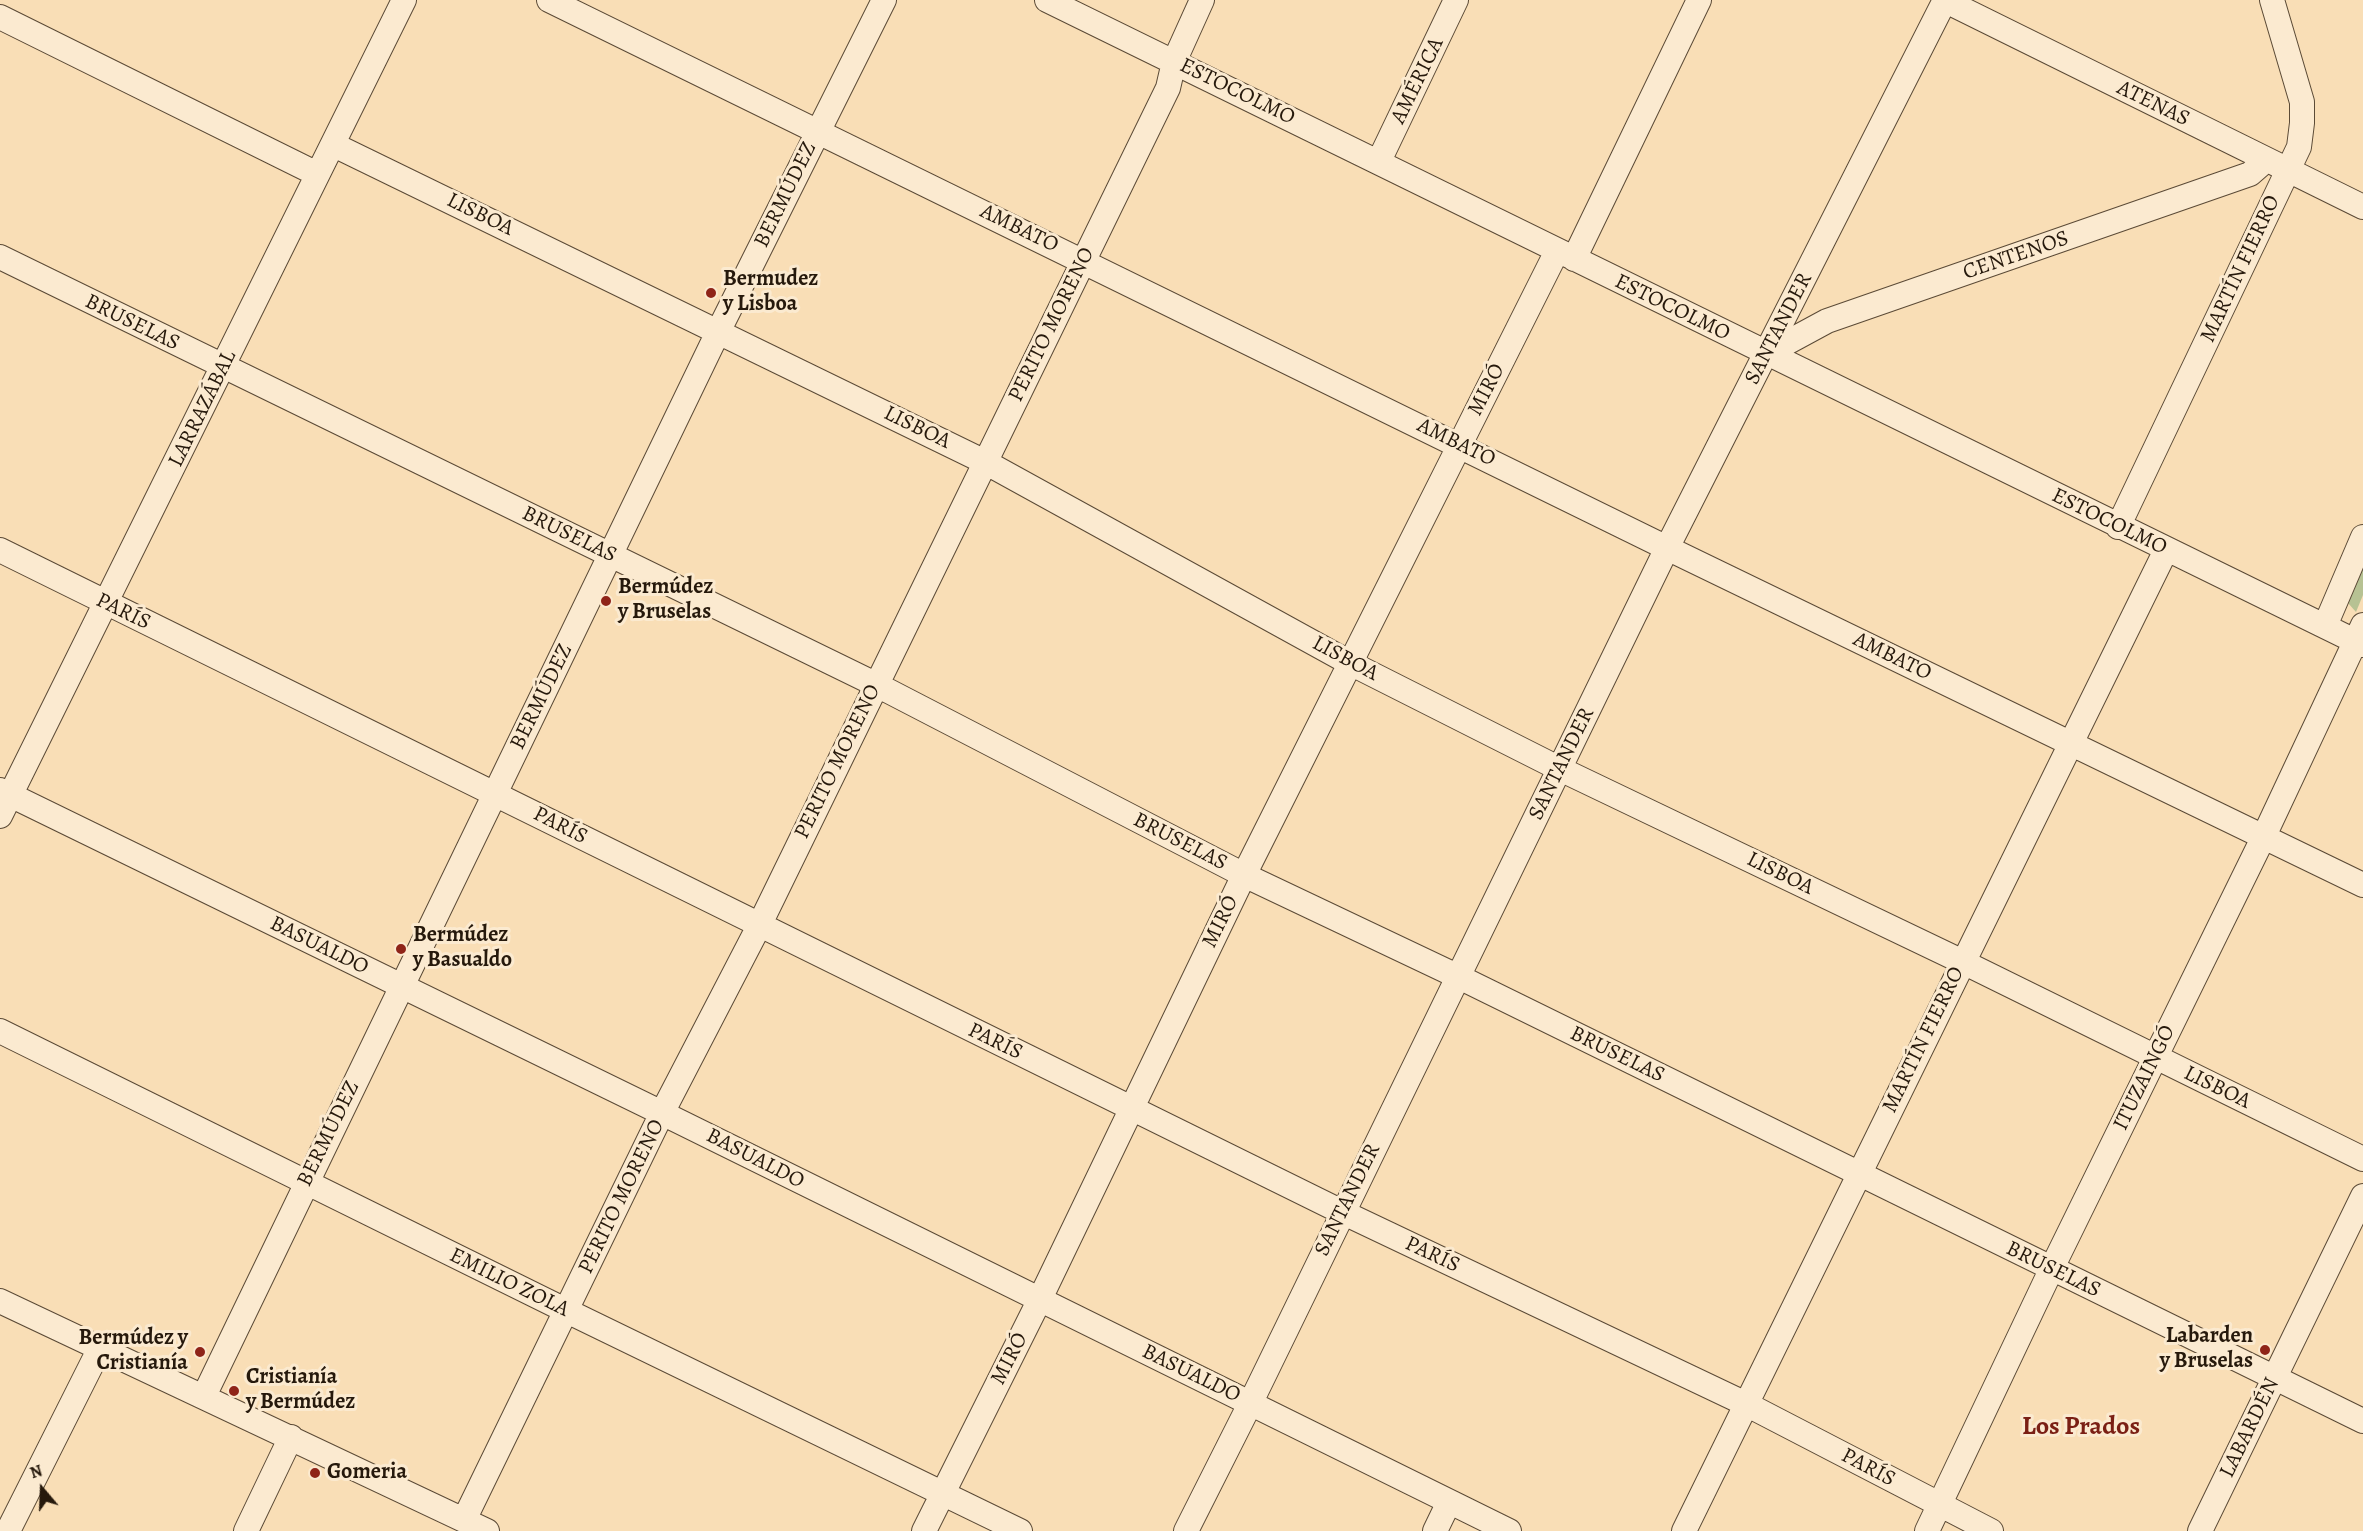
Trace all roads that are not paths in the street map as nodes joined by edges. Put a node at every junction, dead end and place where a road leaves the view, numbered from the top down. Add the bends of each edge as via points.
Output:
1 (404, 0) edge
2 (549, 0) edge
3 (885, 0) edge
4 (1047, 0) edge
5 (1202, 0) edge
6 (1456, 0) edge
7 (1699, 0) edge
8 (1945, 0) edge
9 (2272, 0) edge
10 (0, 17) edge
11 (1174, 62) junction
12 (818, 130) junction
13 (334, 145) junction
14 (2266, 160) junction
15 (1379, 161) junction
16 (2288, 171) junction
17 (317, 174) junction
18 (2363, 207) edge
19 (1565, 255) junction
20 (0, 257) edge
21 (1083, 261) junction
22 (1794, 302) junction
23 (1825, 323) junction
24 (719, 330) junction
25 (1766, 354) junction
26 (223, 368) junction
27 (1460, 445) junction
28 (986, 462) junction
29 (2118, 527) junction
30 (2363, 537) edge
31 (1667, 548) junction
32 (0, 550) edge
33 (2166, 550) junction
34 (611, 555) junction
35 (107, 604) junction
36 (2325, 626) junction
37 (2361, 637) edge
38 (1350, 663) junction
39 (875, 684) junction
40 (2072, 743) junction
41 (1560, 769) junction
42 (496, 794) junction
43 (3, 800) edge
44 (2265, 836) junction
45 (1244, 875) junction
46 (2363, 885) edge
47 (759, 926) junction
48 (1963, 962) junction
49 (1459, 977) junction
50 (402, 987) junction
51 (0, 1031) edge
52 (2155, 1058) junction
53 (1131, 1108) junction
54 (662, 1113) junction
55 (2363, 1159) edge
56 (1858, 1174) junction
57 (305, 1182) junction
58 (2363, 1196) edge
59 (1342, 1212) junction
60 (2051, 1270) junction
61 (0, 1301) edge
62 (1039, 1301) junction
63 (567, 1311) junction
64 (100, 1348) junction
65 (2274, 1377) junction
66 (204, 1396) junction
67 (1251, 1402) junction
68 (1746, 1404) junction
69 (2363, 1421) edge
70 (291, 1437) junction
71 (943, 1493) junction
72 (1449, 1502) junction
73 (1940, 1506) junction
74 (480, 1528) edge
75 (8, 1531) edge
76 (246, 1531) edge
77 (924, 1531) edge
78 (1020, 1531) edge
79 (1186, 1531) edge
80 (1435, 1531) edge
81 (1509, 1531) edge
82 (1684, 1531) edge
83 (1928, 1531) edge
84 (1991, 1531) edge
85 (2200, 1531) edge

1 - 13 street, LARRAZÁBAL
2 - 12 street, AMBATO
3 - 12 street, BERMÚDEZ
4 - 11 street, ESTOCOLMO
5 - 11 street, PERITO MORENO
6 - 15 street, AMÉRICA
7 - 19 street, MIRÓ
8 - 14 street, ATENAS
8 - 22 street, SANTANDER
9 - 16 street, MARTÍN FIERRO via 2302,102 2299,147
10 - 17 street
11 - 15 street, ESTOCOLMO
11 - 21 street, PERITO MORENO via 1168,88
12 - 21 street, AMBATO
12 - 24 street, BERMÚDEZ
13 - 17 street, LARRAZÁBAL
13 - 24 street, LISBOA
14 - 16 street, ATENAS
14 - 23 street, CENTENOS via 2250,174
15 - 19 street, ESTOCOLMO
16 - 18 street, ATENAS
16 - 29 street, MARTÍN FIERRO
17 - 26 street, LARRAZÁBAL
19 - 25 street, ESTOCOLMO
19 - 27 street, MIRÓ
20 - 26 street, BRUSELAS
21 - 27 street, AMBATO
21 - 28 street, PERITO MORENO
22 - 23 street via 1806,317
22 - 25 street, SANTANDER
23 - 25 street, CENTENOS
24 - 28 street, LISBOA
24 - 34 street, BERMÚDEZ
25 - 29 street, ESTOCOLMO
25 - 31 street, SANTANDER
26 - 34 street, BRUSELAS
26 - 35 street, LARRAZÁBAL
27 - 31 street, AMBATO
27 - 38 street, MIRÓ
28 - 38 street, LISBOA
28 - 39 street, PERITO MORENO
29 - 33 street, ESTOCOLMO
30 - 36 street
31 - 40 street, AMBATO
31 - 41 street, SANTANDER
32 - 35 street, PARÍS
33 - 36 street, ESTOCOLMO
33 - 40 street, MARTÍN FIERRO
34 - 39 street, BRUSELAS
34 - 42 street, BERMÚDEZ
35 - 42 street, PARÍS
35 - 43 street, LARRAZÁBAL
36 - 37 street, ESTOCOLMO
37 - 44 street, ITUZAINGÓ
38 - 41 street, LISBOA
38 - 45 street, MIRÓ
39 - 45 street, BRUSELAS
39 - 47 street, PERITO MORENO
40 - 44 street, AMBATO
40 - 48 street, MARTÍN FIERRO
41 - 48 street, LISBOA
41 - 49 street, SANTANDER
42 - 47 street, PARÍS
42 - 50 street, BERMÚDEZ
43 - 50 street, BASUALDO
44 - 46 street, AMBATO
44 - 52 street, ITUZAINGÓ
45 - 49 street, BRUSELAS
45 - 53 street, MIRÓ
47 - 53 street, PARÍS
47 - 54 street, PERITO MORENO
48 - 52 street, LISBOA
48 - 56 street, MARTÍN FIERRO
49 - 56 street, BRUSELAS
49 - 59 street, SANTANDER
50 - 54 street, BASUALDO
50 - 57 street, BERMÚDEZ
51 - 57 street, EMILIO ZOLA
52 - 55 street, LISBOA
52 - 60 street, ITUZAINGÓ
53 - 59 street, PARÍS
53 - 62 street, MIRÓ
54 - 62 street, BASUALDO
54 - 63 street, PERITO MORENO
56 - 60 street, BRUSELAS
56 - 68 street, MARTÍN FIERRO
57 - 63 street, EMILIO ZOLA
57 - 66 street, BERMÚDEZ
58 - 65 street, LABARDÉN
59 - 67 street, SANTANDER
59 - 68 street, PARÍS
60 - 65 street, BRUSELAS
60 - 73 street, ITUZAINGÓ
61 - 64 street
62 - 67 street, BASUALDO
62 - 71 street, MIRÓ
63 - 71 street, EMILIO ZOLA
63 - 74 street, PERITO MORENO
64 - 66 street
64 - 75 street
65 - 69 street, BRUSELAS
65 - 85 street, LABARDÉN
66 - 70 street
67 - 72 street, BASUALDO
67 - 79 street, SANTANDER
68 - 73 street, PARÍS
68 - 82 street, MARTÍN FIERRO
70 - 74 street
70 - 76 street
71 - 77 street, MIRÓ
71 - 78 street, EMILIO ZOLA
72 - 80 street
72 - 81 street, BASUALDO
73 - 83 street, ITUZAINGÓ
73 - 84 street, PARÍS

